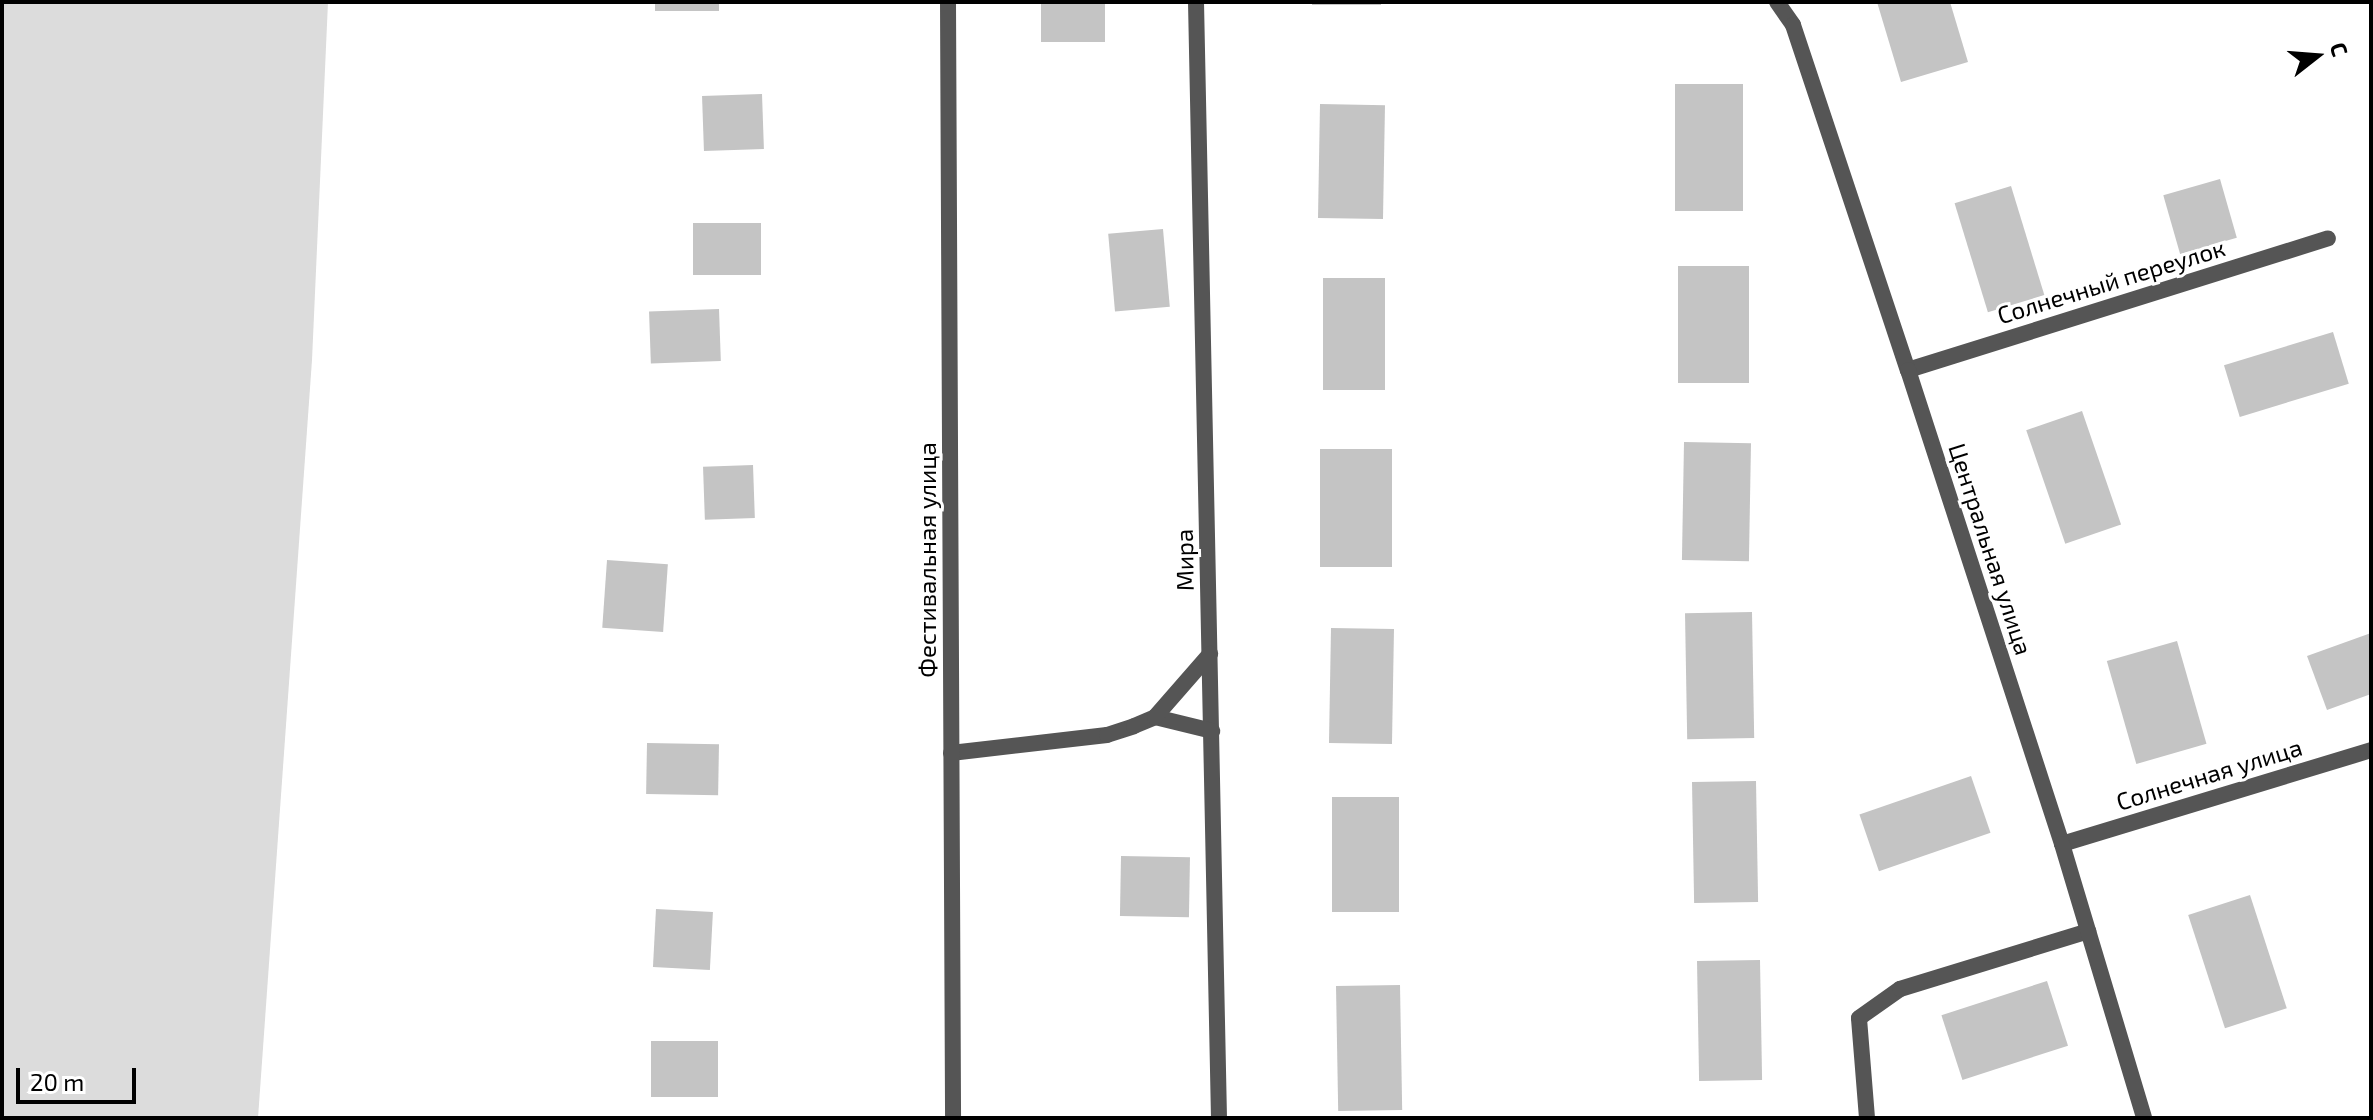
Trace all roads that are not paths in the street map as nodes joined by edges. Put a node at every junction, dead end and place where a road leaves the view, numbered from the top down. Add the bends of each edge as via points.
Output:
1 (948, 2) edge
2 (1196, 2) edge
3 (1777, 2) edge
4 (2328, 238) dead end
5 (1908, 370) junction
6 (1210, 654) junction
7 (1155, 717) junction
8 (1212, 731) junction
9 (2371, 750) edge
10 (951, 753) junction
11 (2062, 844) junction
12 (2088, 931) junction
13 (953, 1118) edge
14 (1219, 1118) edge
15 (1867, 1118) edge
16 (2144, 1118) edge

1 - 10 street, Фестивальная улица
2 - 6 street, Мира
3 - 5 street, Центральная улица via 1793,25
4 - 5 street, Солнечный переулок
5 - 11 street, Центральная улица
6 - 7 street
6 - 8 street, Мира
7 - 8 street
7 - 10 street via 1107,735
8 - 14 street, Мира
9 - 11 street, Солнечная улица
10 - 13 street, Фестивальная улица
11 - 12 street, Центральная улица
12 - 15 street via 1900,989 1859,1018
12 - 16 street, Центральная улица

